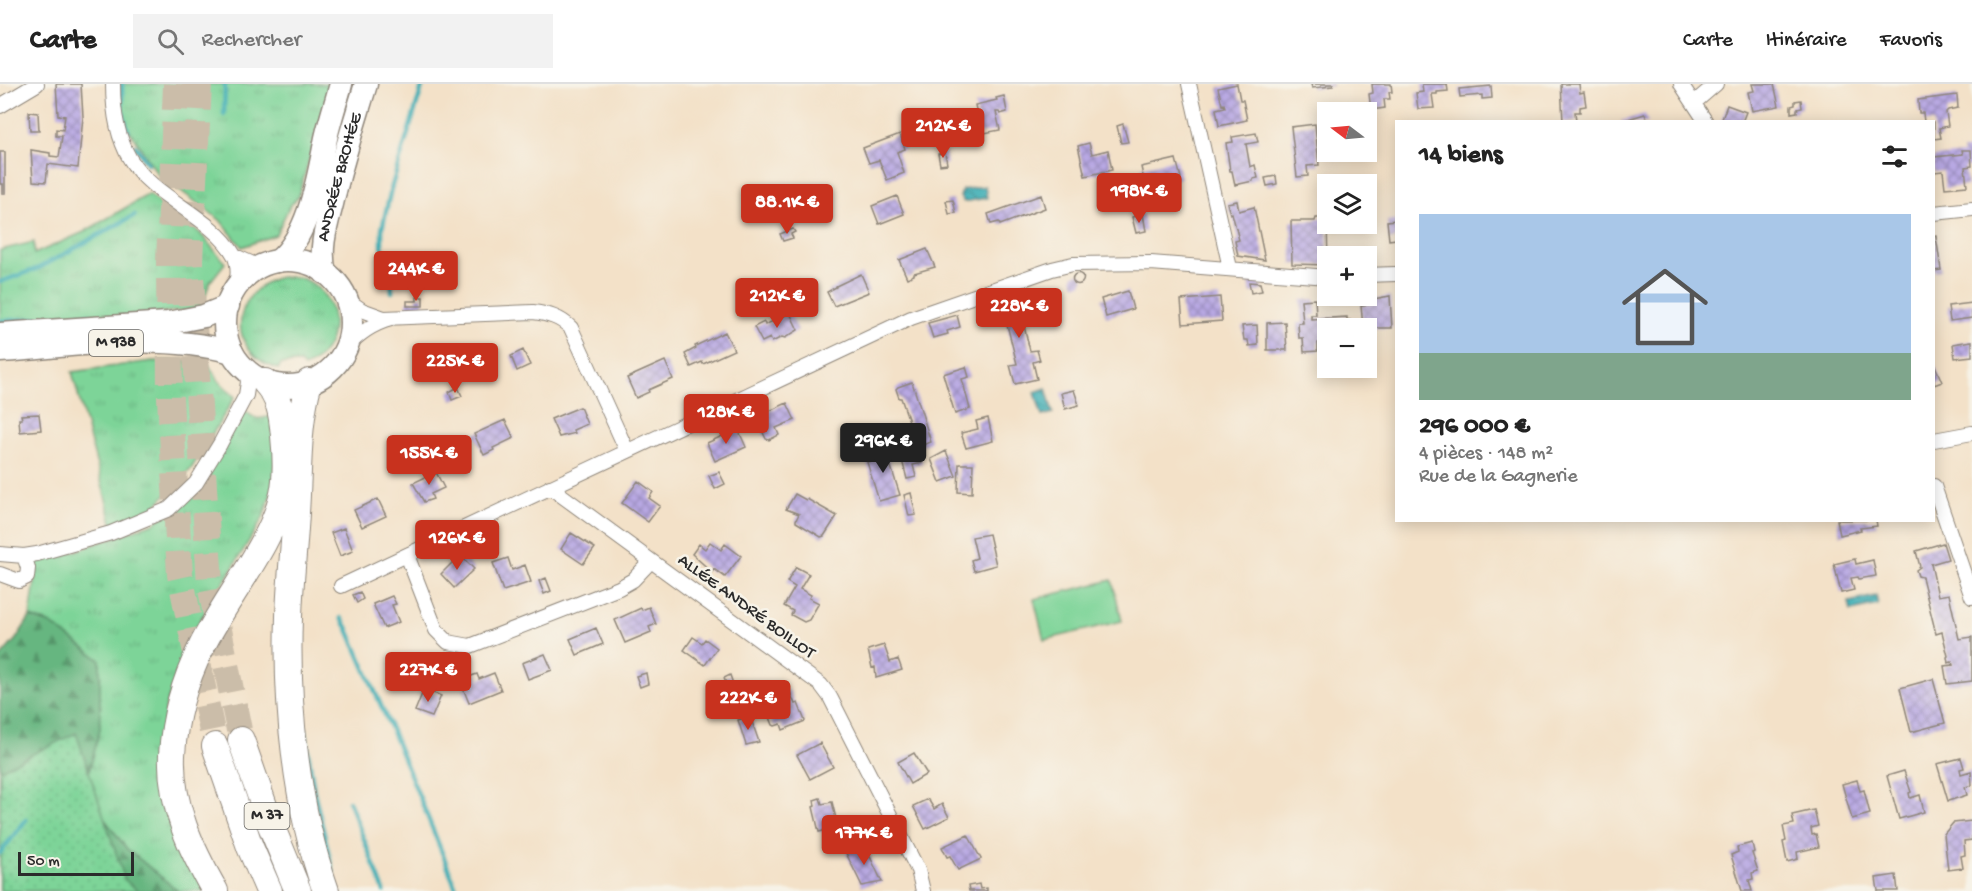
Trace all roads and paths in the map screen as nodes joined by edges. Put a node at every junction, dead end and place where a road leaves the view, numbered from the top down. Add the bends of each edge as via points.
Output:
1 (37, 84) edge
2 (113, 84) edge
3 (341, 84) edge
4 (366, 84) edge
5 (1189, 84) edge
6 (1681, 84) edge
7 (1716, 84) edge
8 (1694, 103) junction
9 (0, 106) edge
10 (1705, 120) edge
11 (1972, 209) edge
12 (1935, 213) edge
13 (235, 256) junction
14 (271, 263) junction
15 (1230, 268) junction
16 (325, 273) junction
17 (1395, 274) edge
18 (1377, 275) edge
19 (1317, 276) edge
20 (232, 296) junction
21 (346, 299) junction
22 (393, 319) junction
23 (0, 334) edge
24 (345, 349) junction
25 (0, 351) edge
26 (232, 352) junction
27 (256, 376) junction
28 (309, 382) junction
29 (1972, 433) edge
30 (1935, 440) edge
31 (627, 450) junction
32 (550, 487) junction
33 (1935, 489) edge
34 (0, 554) edge
35 (407, 555) junction
36 (24, 556) junction
37 (651, 561) junction
38 (0, 574) edge
39 (341, 586) dead end
40 (1972, 597) edge
41 (241, 740) tunnel mouth
42 (215, 746) tunnel mouth
43 (215, 891) edge
44 (269, 891) edge
45 (298, 891) edge
46 (326, 891) edge
47 (923, 891) edge

1 - 9 street
2 - 13 street via 114,109 130,159
3 - 14 main road, ANDRÉE BROHÉE / M 938 via 310,205 297,239 287,253
4 - 16 main road, ANDRÉE BROHÉE via 322,245
5 - 15 street
6 - 8 street
7 - 8 street
8 - 10 street
11 - 12 street
13 - 14 street via 253,264
13 - 20 street via 238,275
14 - 16 main road via 298,261
14 - 20 main road, M 938 via 254,270
15 - 19 street
15 - 31 street via 1151,263 1073,264 1052,269 911,318
16 - 21 main road
17 - 18 street
20 - 23 main road, M 938 via 204,316 168,323
20 - 26 main road via 226,329
21 - 22 street via 362,310
21 - 24 main road via 350,324
22 - 24 street via 360,333
22 - 31 street via 533,312 565,321
24 - 28 main road via 330,369
25 - 26 main road, M 938 via 145,342 208,346
26 - 27 main road
27 - 28 main road via 285,386
27 - 36 street via 248,382 246,395 196,483 169,509 111,533
27 - 43 highway via 277,397 281,413 286,458 281,500 259,550 212,626 186,681 172,756 173,787 185,834
28 - 46 highway via 302,422 289,617 290,681 302,796
29 - 30 street
31 - 32 street
32 - 35 street
32 - 37 street, ALLÉE ANDRÉ BOILLOT
33 - 40 street
34 - 36 street
35 - 37 street via 436,630 448,642 471,645 620,588
35 - 39 street
36 - 38 street via 27,577 19,581
37 - 47 street, ALLÉE ANDRÉ BOILLOT via 830,696 918,870
41 - 45 highway, M 37
42 - 44 highway, M 37

